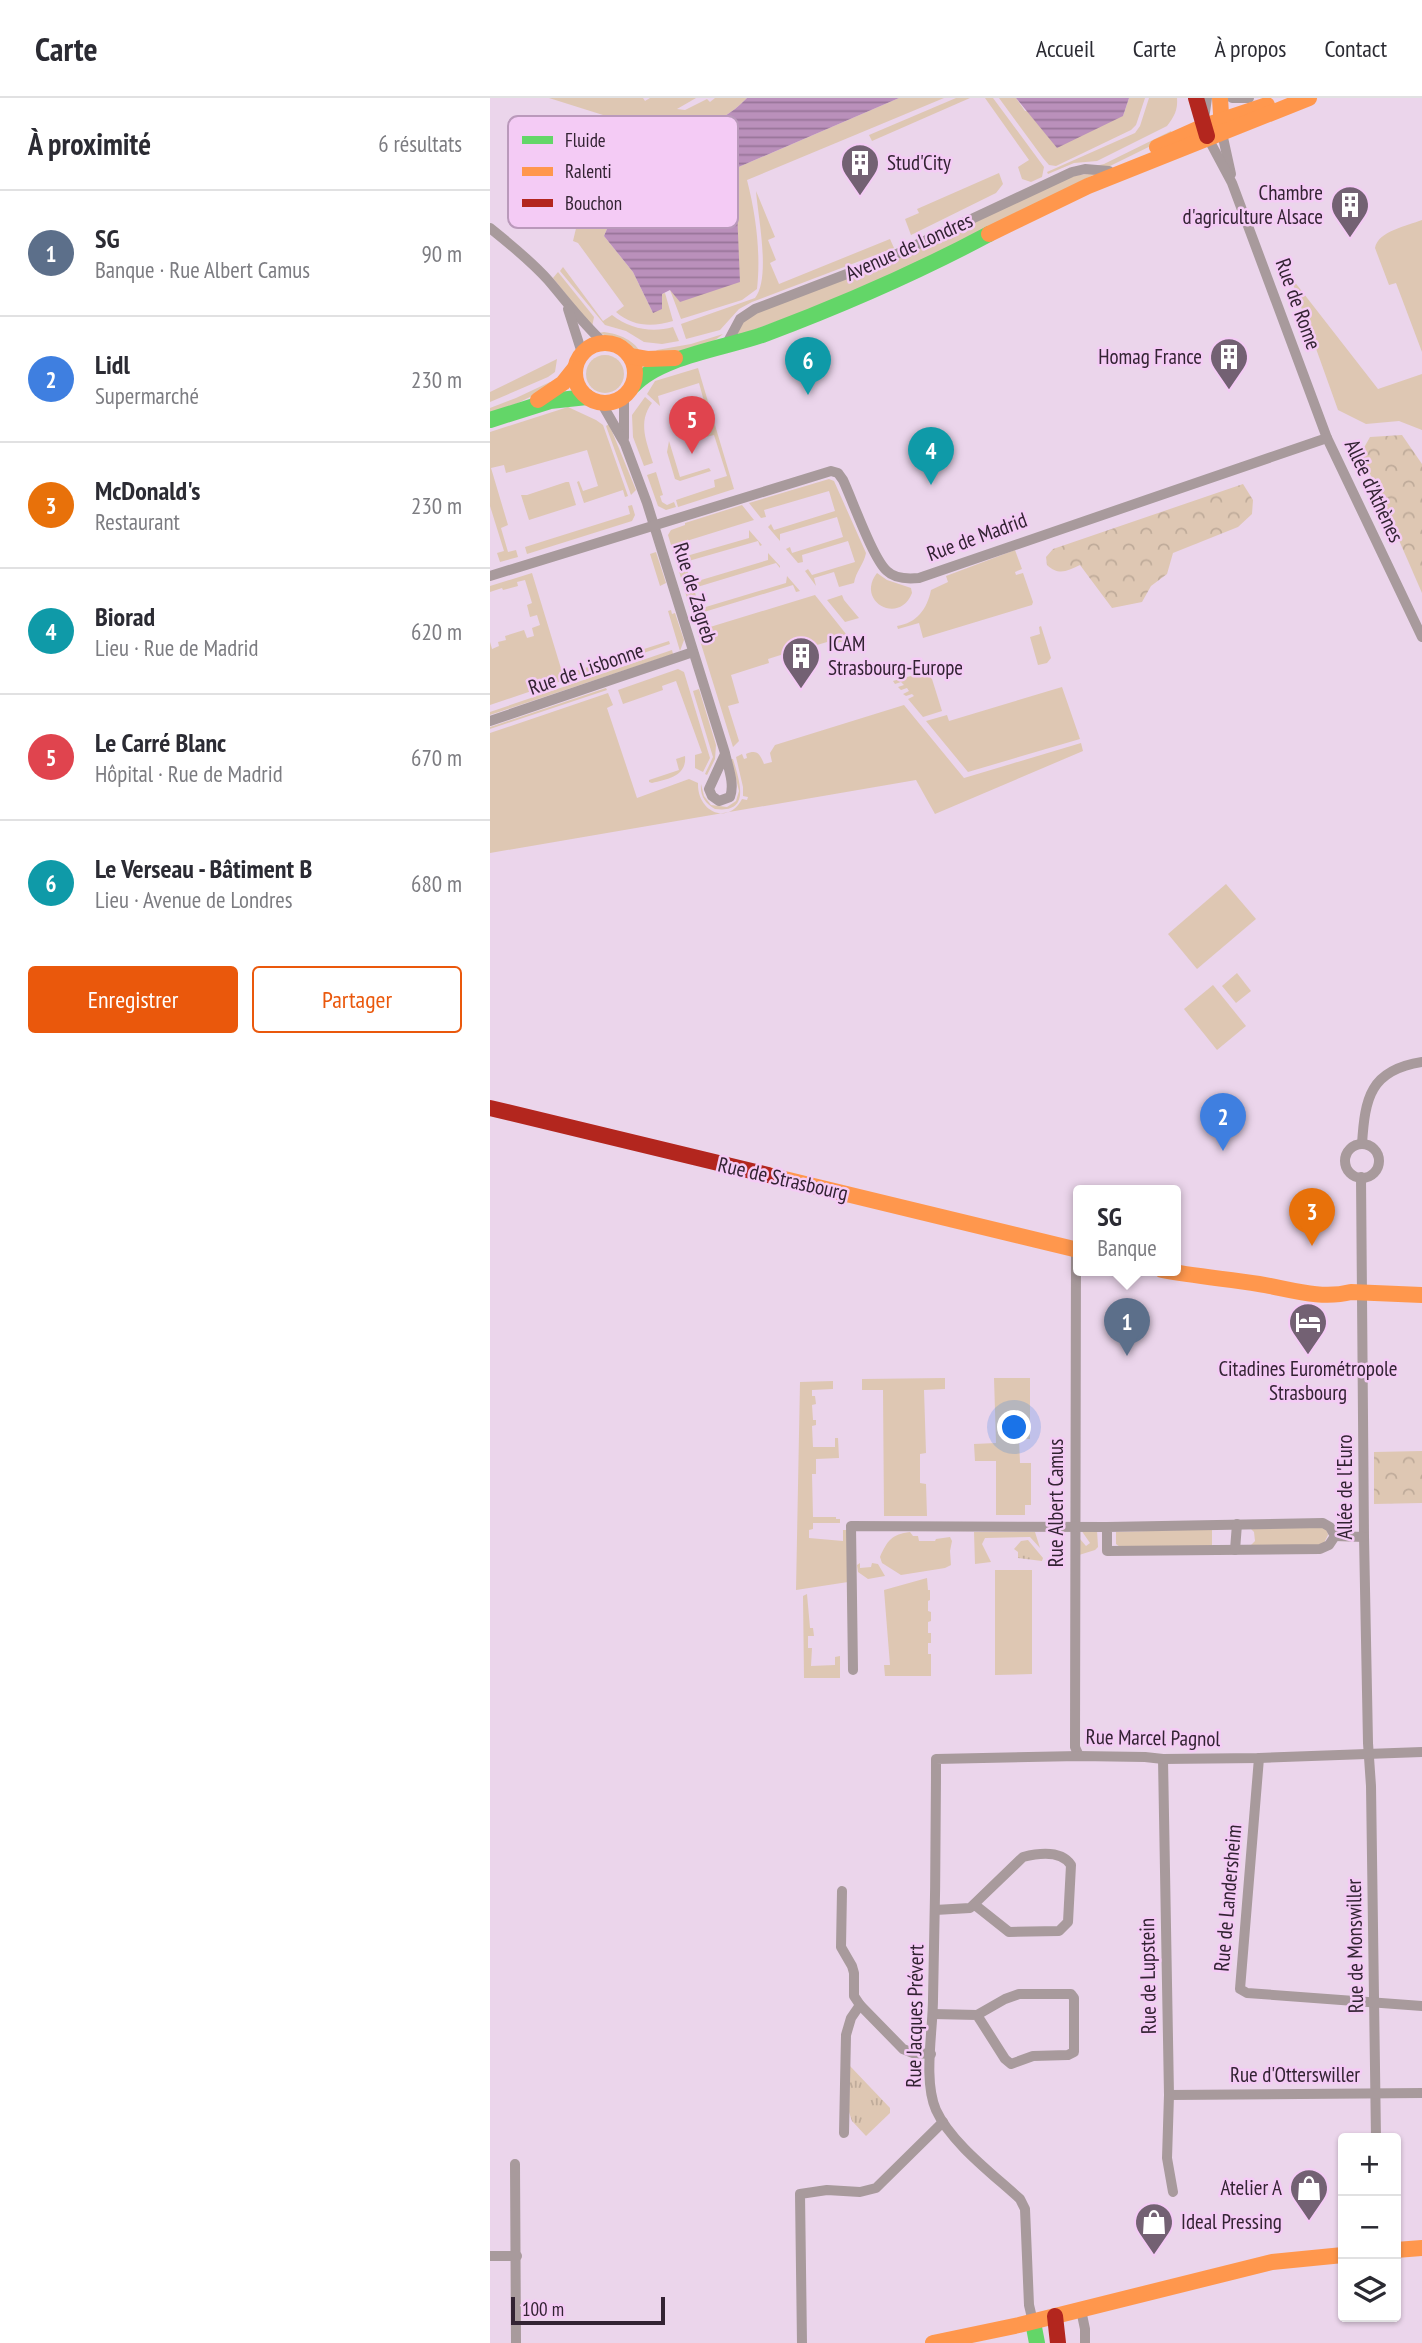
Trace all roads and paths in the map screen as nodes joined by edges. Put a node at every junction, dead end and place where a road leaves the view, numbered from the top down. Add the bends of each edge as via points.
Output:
1 (1196, 98) edge
2 (1207, 98) edge
3 (1213, 98) edge
4 (1220, 98) edge
5 (1232, 98) edge
6 (1249, 98) edge
7 (1289, 98) edge
8 (1309, 98) edge
9 (1213, 130) junction
10 (1109, 171) junction
11 (1087, 187) junction
12 (490, 228) edge
13 (566, 303) junction
14 (604, 343) junction
15 (725, 347) junction
16 (582, 353) junction
17 (630, 356) junction
18 (684, 358) junction
19 (575, 368) junction
20 (629, 391) junction
21 (594, 401) junction
22 (527, 407) junction
23 (490, 420) edge
24 (1327, 438) junction
25 (625, 444) junction
26 (654, 525) junction
27 (490, 576) edge
28 (1422, 637) edge
29 (693, 652) junction
30 (490, 721) edge
31 (725, 754) dead end
32 (1422, 1062) edge
33 (490, 1108) edge
34 (1362, 1144) junction
35 (1361, 1177) junction
36 (1073, 1248) edge
37 (1181, 1273) edge
38 (1077, 1276) edge
39 (1357, 1293) junction
40 (1422, 1295) edge
41 (1237, 1524) junction
42 (1076, 1527) junction
43 (1107, 1527) junction
44 (1335, 1535) junction
45 (1364, 1537) junction
46 (1235, 1550) junction
47 (853, 1670) dead end
48 (1422, 1752) edge
49 (1369, 1754) junction
50 (1079, 1756) junction
51 (1259, 1758) junction
52 (936, 1759) joint
53 (1163, 1759) junction
54 (842, 1891) dead end
55 (975, 1905) junction
56 (935, 1910) junction
57 (1375, 2003) junction
58 (860, 2006) junction
59 (1422, 2007) edge
60 (933, 2014) junction
61 (977, 2015) junction
62 (931, 2054) junction
63 (1422, 2093) edge
64 (1376, 2094) junction
65 (1168, 2095) junction
66 (943, 2122) junction
67 (844, 2133) dead end
68 (1376, 2133) edge
69 (515, 2164) dead end
70 (1173, 2192) dead end
71 (1422, 2248) edge
72 (1401, 2250) edge
73 (1338, 2255) edge
74 (490, 2256) edge
75 (517, 2256) junction
76 (1081, 2310) junction
77 (1055, 2316) junction
78 (1032, 2322) junction
79 (516, 2343) edge
80 (802, 2343) edge
81 (933, 2343) edge
82 (1037, 2343) edge
83 (1058, 2343) edge
84 (1085, 2343) edge

1 - 9 street
2 - 9 street
3 - 9 street
4 - 9 street
5 - 6 street
7 - 9 street
8 - 9 street
9 - 10 street, Avenue de Londres
9 - 11 street, Avenue de Londres
9 - 24 street, Rue de Rome
10 - 11 street, Avenue de Londres
10 - 15 street, Avenue de Londres via 1072,172 886,259 755,309 740,320
11 - 15 street, Avenue de Londres via 907,276
12 - 13 street via 547,278
13 - 14 street
13 - 16 street
14 - 16 street
14 - 17 street via 623,348
15 - 18 street, Avenue de Londres
16 - 19 street
17 - 18 street, Avenue de Londres
17 - 20 street via 635,371
18 - 20 street, Avenue de Londres via 644,374
19 - 21 street via 578,386
19 - 22 street via 561,386
20 - 21 street via 617,401
20 - 25 street, Rue de Zagreb
21 - 22 street via 567,398
21 - 25 street, Rue de Zagreb
22 - 23 street
24 - 26 street, Rue de Madrid via 915,578 887,571 843,480 831,471
24 - 28 street, Allée d'Athènes
25 - 26 street, Rue de Zagreb
26 - 27 street
26 - 29 street, Rue de Zagreb
29 - 30 street, Rue de Lisbonne
29 - 31 street, Rue de Zagreb
32 - 34 street, Allée de l'Euro via 1396,1069 1374,1088 1364,1111
33 - 36 street, Rue de Strasbourg
34 - 35 street, Allée de l'Euro via 1349,1149 1345,1158 1347,1169
34 - 35 street via 1372,1147 1379,1159 1372,1174
35 - 39 street, Allée de l'Euro
37 - 39 street via 1284,1290 1342,1296
38 - 42 street, Rue Albert Camus
39 - 40 street
39 - 45 street, Allée de l'Euro
41 - 43 street
41 - 44 street via 1323,1523
41 - 46 street
42 - 43 street
42 - 47 street via 851,1526
42 - 50 street, Rue Albert Camus via 1075,1747
43 - 46 street via 1107,1551
44 - 45 street
44 - 46 street via 1320,1549
45 - 49 street, Allée de l'Euro
48 - 49 street, Rue Marcel Pagnol
49 - 51 street, Rue Marcel Pagnol
49 - 57 street, Rue de Monswiller
50 - 52 street, Rue Marcel Pagnol
50 - 53 street, Rue Marcel Pagnol
51 - 53 street, Rue Marcel Pagnol
51 - 57 street, Rue de Landersheim via 1240,1989
52 - 56 street, Rue Jacques Prévert
53 - 65 street, Rue de Lupstein
54 - 58 street via 841,1947 854,1973 854,1996
55 - 55 street via 1009,1932 1059,1931 1068,1922 1071,1865 1057,1854 1023,1857
55 - 56 street via 964,1910
56 - 60 street, Rue Jacques Prévert
57 - 59 street
57 - 64 street, Rue de Monswiller
58 - 62 street via 903,2049
58 - 67 street via 846,2035
60 - 61 street
60 - 62 street, Rue Jacques Prévert
61 - 61 street via 1020,1994 1071,1994 1074,2052 1033,2056 1011,2064
62 - 66 street, Rue Jacques Prévert via 932,2095
63 - 64 street, Rue d'Otterswiller
64 - 65 street, Rue d'Otterswiller
64 - 68 street, Rue de Monswiller
65 - 70 street, Rue de Lupstein via 1167,2158
66 - 78 street, Rue Jacques Prévert via 1023,2204
66 - 80 street via 876,2188 800,2194
69 - 75 street
71 - 72 street
73 - 76 street via 1272,2262
74 - 75 street
75 - 79 street
76 - 77 street
76 - 84 street
77 - 78 street
77 - 83 street
78 - 81 street
78 - 82 street

